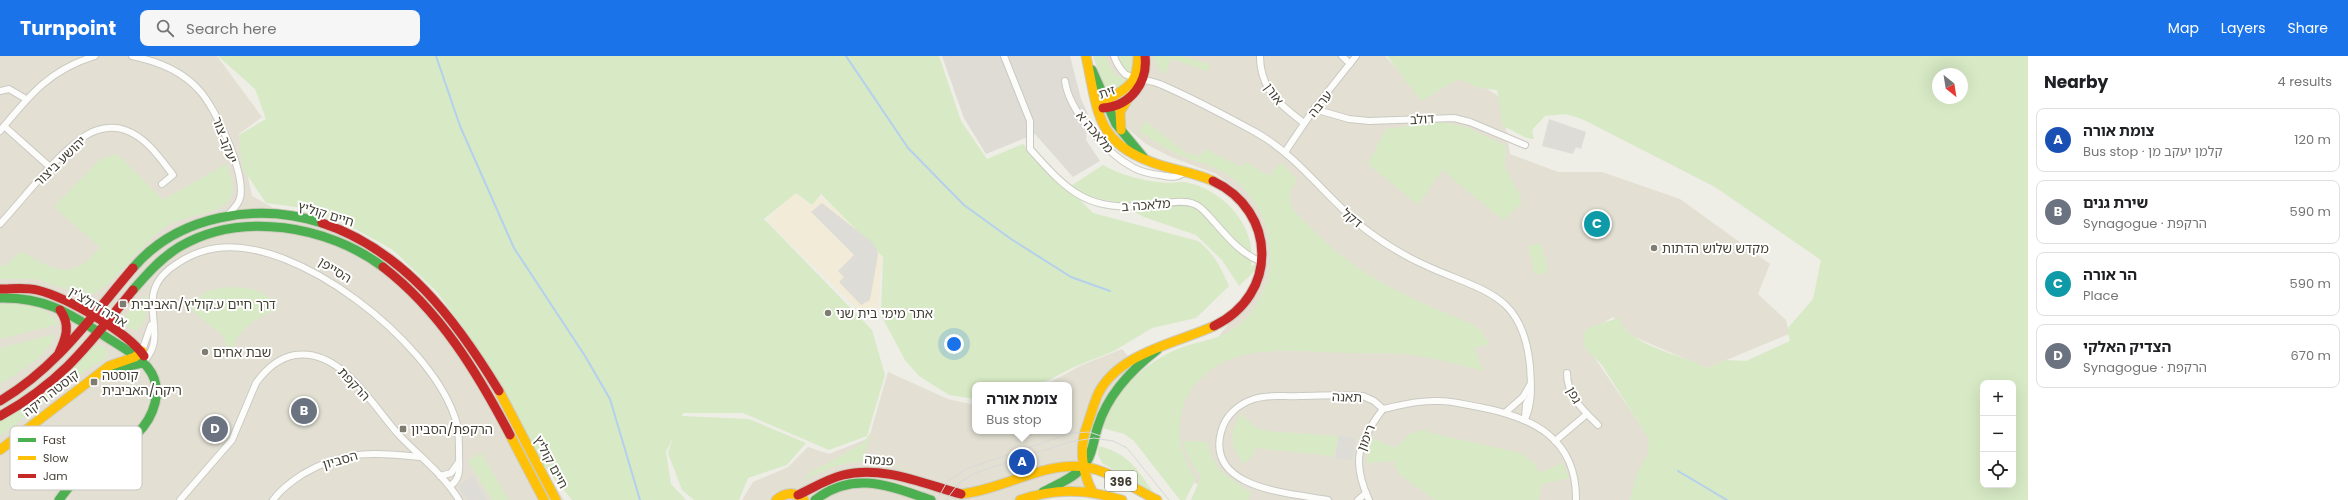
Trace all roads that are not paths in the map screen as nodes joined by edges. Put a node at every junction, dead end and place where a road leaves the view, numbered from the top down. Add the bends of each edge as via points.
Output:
1 (95, 56) edge
2 (132, 56) edge
3 (1004, 56) edge
4 (1114, 56) edge
5 (1138, 56) edge
6 (1145, 56) edge
7 (1260, 56) edge
8 (1342, 56) edge
9 (1356, 56) edge
10 (1087, 58) edge
11 (1350, 64) junction
12 (1141, 78) junction
13 (1064, 81) dead end
14 (0, 91) edge
15 (1129, 97) junction
16 (26, 99) junction
17 (1106, 105) junction
18 (1096, 109) junction
19 (1314, 109) junction
20 (1304, 123) junction
21 (2, 129) edge
22 (1122, 134) junction
23 (1525, 145) dead end
24 (1285, 152) junction
25 (1149, 162) junction
26 (50, 168) junction
27 (1186, 172) junction
28 (162, 184) dead end
29 (225, 217) junction
30 (0, 224) edge
31 (1262, 262) junction
32 (0, 290) edge
33 (0, 298) edge
34 (52, 304) junction
35 (91, 320) junction
36 (152, 320) junction
37 (103, 329) junction
38 (112, 341) junction
39 (1173, 341) junction
40 (58, 356) junction
41 (139, 357) junction
42 (105, 369) junction
43 (1567, 373) dead end
44 (1531, 381) junction
45 (0, 400) edge
46 (1383, 410) junction
47 (1506, 412) junction
48 (1587, 414) junction
49 (0, 416) edge
50 (1525, 419) junction
51 (1598, 425) dead end
52 (31, 426) edge
53 (142, 430) edge
54 (1555, 441) junction
55 (10, 442) edge
56 (0, 450) edge
57 (420, 457) junction
58 (459, 457) junction
59 (1083, 467) junction
60 (440, 476) junction
61 (450, 486) junction
62 (66, 490) edge
63 (1092, 491) junction
64 (1366, 493) junction
65 (1038, 494) junction
66 (801, 497) edge
67 (959, 498) edge
68 (59, 500) edge
69 (180, 500) edge
70 (273, 500) edge
71 (459, 500) edge
72 (544, 500) edge
73 (556, 500) edge
74 (776, 500) edge
75 (815, 500) edge
76 (931, 500) edge
77 (1020, 500) edge
78 (1122, 500) edge
79 (1157, 500) edge
80 (1328, 500) edge
81 (1358, 500) edge
82 (1369, 500) edge
83 (1576, 500) edge

1 - 16 street via 57,72
2 - 29 street, יעקב צור via 155,62 184,77 199,90 220,121 241,191 238,204
3 - 31 street, מלאכה ב via 1030,121 1030,148 1059,182 1082,197 1118,207 1193,203 1204,210 1253,259
4 - 12 street, דקל via 1124,72
5 - 12 main road
6 - 12 main road
7 - 20 street, אורן via 1262,75 1268,90 1284,108
8 - 11 street
9 - 11 street, ערבה
10 - 17 main road
10 - 18 main road
11 - 19 street, ערבה
12 - 15 main road, זית via 1138,90
12 - 17 main road, זית
12 - 24 street, דקל via 1163,85 1252,130
13 - 27 street, מלאכה א via 1072,103 1102,144 1117,157 1135,169 1147,173 1176,177
14 - 16 street via 9,89
15 - 17 main road, זית
15 - 22 main road via 1120,112
16 - 21 street
17 - 18 main road, זית
17 - 22 main road
18 - 25 main road via 1102,126 1115,142 1131,154
19 - 20 street, ערבה
19 - 23 street, דולב via 1349,119 1369,121 1454,118
20 - 24 street, ערבה
21 - 26 street
22 - 25 main road
24 - 44 street, דקל via 1339,208 1380,240 1417,262 1479,287 1504,303 1516,317 1524,333
25 - 27 main road
26 - 28 street, יהושע ביצור via 81,138 100,129 112,127 130,132 157,154 173,175
26 - 30 street, יהושע ביצור
27 - 31 main road via 1218,181 1245,203 1252,213 1260,237
29 - 35 main road, חיים קוליץ via 184,230 159,243 135,265
29 - 73 main road, חיים קוליץ via 272,214 310,220 351,234 405,268 452,317 479,356
31 - 39 main road via 1256,286 1239,311 1215,326
32 - 35 main road, אריה דולצ'ין via 26,289 46,293
33 - 34 main road, אריה דולצ'ין via 35,298
34 - 35 main road, אריה דולצ'ין
34 - 40 main road via 68,322 66,336
35 - 37 main road, אריה דולצ'ין
35 - 40 main road, חיים קוליץ
36 - 41 street, הסייפן via 148,338
36 - 41 street, הסייפן via 153,345 149,355
36 - 58 street, הסייפן via 152,294 155,285 170,268 193,255 228,247 264,251 290,260 326,278 408,344 425,364 447,398 455,417
37 - 38 main road, אריה דולצ'ין
37 - 41 main road, אריה דולצ'ין
37 - 49 main road, חיים קוליץ via 44,387
37 - 72 main road, חיים קוליץ via 161,261 180,247 205,236 272,226 307,231 346,244 398,278 443,324 469,362
38 - 41 main road, אריה דולצ'ין
38 - 42 main road via 116,355
39 - 59 main road via 1144,361 1116,389 1104,410 1090,455
39 - 59 main road via 1132,359 1118,368 1105,383 1087,424 1082,450
40 - 45 main road, חיים קוליץ via 21,388
41 - 42 main road, קוסטה ריקה via 118,361
41 - 53 main road via 153,373 158,389 154,408
42 - 52 main road, קוסטה ריקה
43 - 48 street, גפן via 1571,394
44 - 47 street via 1523,397
44 - 50 street, דקל via 1531,406
46 - 47 street via 1408,403 1441,401
46 - 64 street, רימון via 1368,428 1360,449 1359,474
46 - 80 street, תאנה via 1374,401 1363,396 1261,397 1242,404 1226,419 1221,433 1220,448 1224,461 1236,476 1260,487
47 - 50 street
48 - 51 street, גפן
48 - 54 street, גפן
50 - 54 street
54 - 83 street via 1570,464
55 - 56 main road, קוסטה ריקה
57 - 60 street, הרקפת
57 - 69 street, הרקפת via 340,368 327,359 314,355 292,356 274,364 256,383 232,440
57 - 70 street, הסביון via 367,453 327,461 297,478
58 - 60 street via 455,470
58 - 61 street, הסייפן via 459,473 456,481
59 - 63 main road
59 - 65 main road
59 - 67 main road, 396 via 1055,469
59 - 79 main road, 396 via 1116,479
60 - 61 street, הרקפת
61 - 71 street
62 - 68 main road
63 - 65 main road, 396 via 1064,489
63 - 78 main road, 396
64 - 81 street
64 - 82 street
65 - 77 main road, 396
66 - 67 main road, פנמה via 840,475 870,471 897,475
66 - 74 main road, פנמה via 787,493
75 - 76 main road, פנמה via 835,487 860,482 883,484

